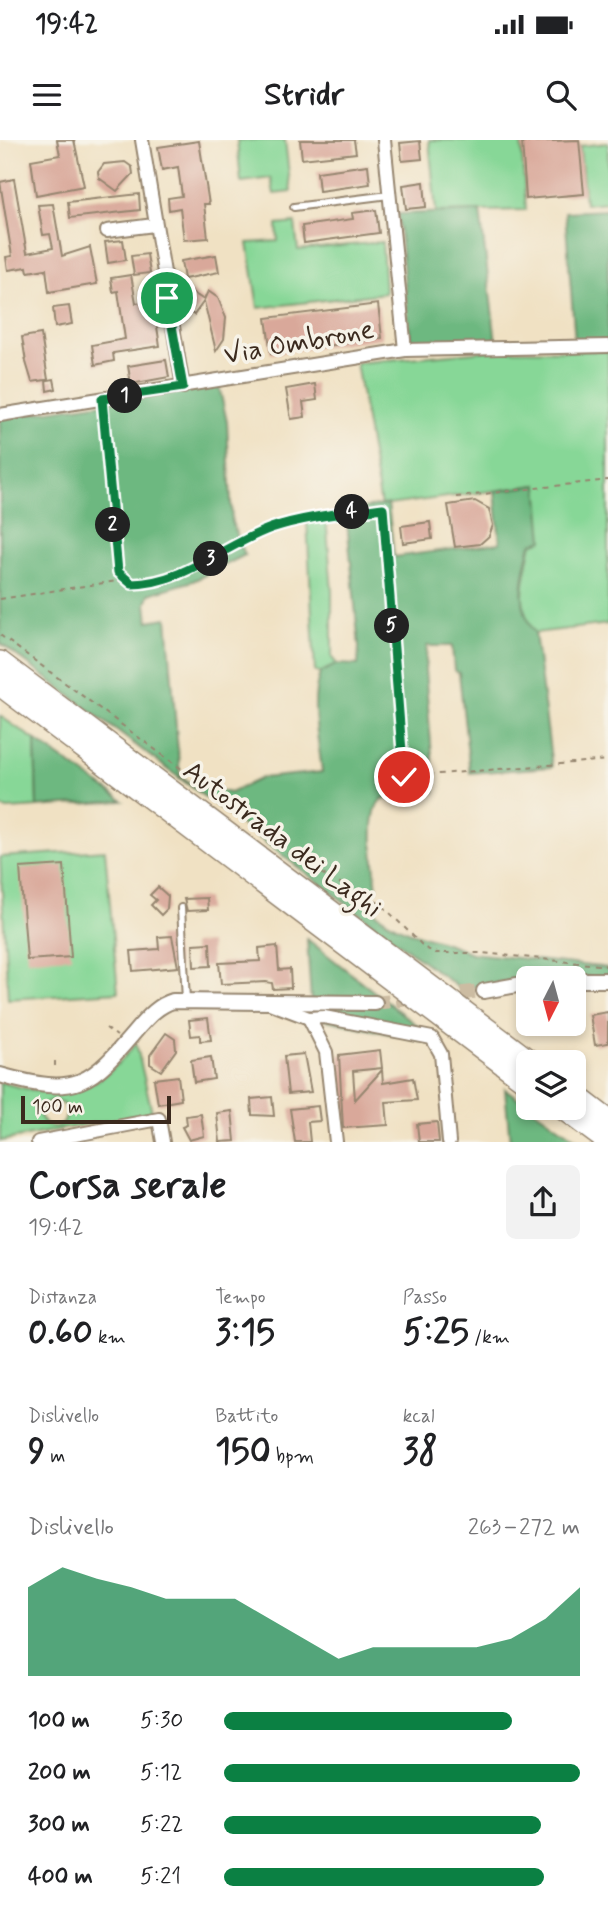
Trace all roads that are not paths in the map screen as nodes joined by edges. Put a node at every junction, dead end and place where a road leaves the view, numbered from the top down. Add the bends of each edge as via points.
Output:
1 (142, 140) edge
2 (384, 140) edge
3 (390, 194) junction
4 (294, 206) dead end
5 (154, 225) junction
6 (107, 230) dead end
7 (608, 346) edge
8 (405, 350) junction
9 (183, 387) junction
10 (0, 415) edge
11 (0, 662) edge
12 (0, 685) edge
13 (181, 908) dead end
14 (586, 980) edge
15 (608, 980) edge
16 (516, 986) edge
17 (484, 991) tunnel mouth
18 (186, 1000) junction
19 (262, 1000) junction
20 (375, 1003) tunnel mouth
21 (309, 1018) junction
22 (516, 1051) edge
23 (516, 1074) edge
24 (0, 1075) edge
25 (586, 1103) edge
26 (578, 1120) edge
27 (608, 1120) edge
28 (38, 1142) edge
29 (163, 1142) edge
30 (336, 1142) edge
31 (449, 1142) edge
32 (608, 1142) edge

1 - 5 street
2 - 3 street
3 - 4 lane
3 - 8 street
5 - 6 street
5 - 9 street
7 - 8 street, Via Ombrone
8 - 9 street, Via Ombrone
9 - 10 street, Via Ombrone
11 - 22 highway, Autostrada dei Laghi
12 - 23 highway, Autostrada dei Laghi
13 - 18 lane
14 - 15 street
16 - 17 street
18 - 19 street
18 - 24 street via 158,1008 108,1064 83,1081 50,1087
19 - 20 street
19 - 21 street
21 - 30 street via 326,1052
21 - 31 street via 422,1034 435,1041 441,1054
25 - 27 highway
26 - 32 highway
28 - 29 street via 159,1119

